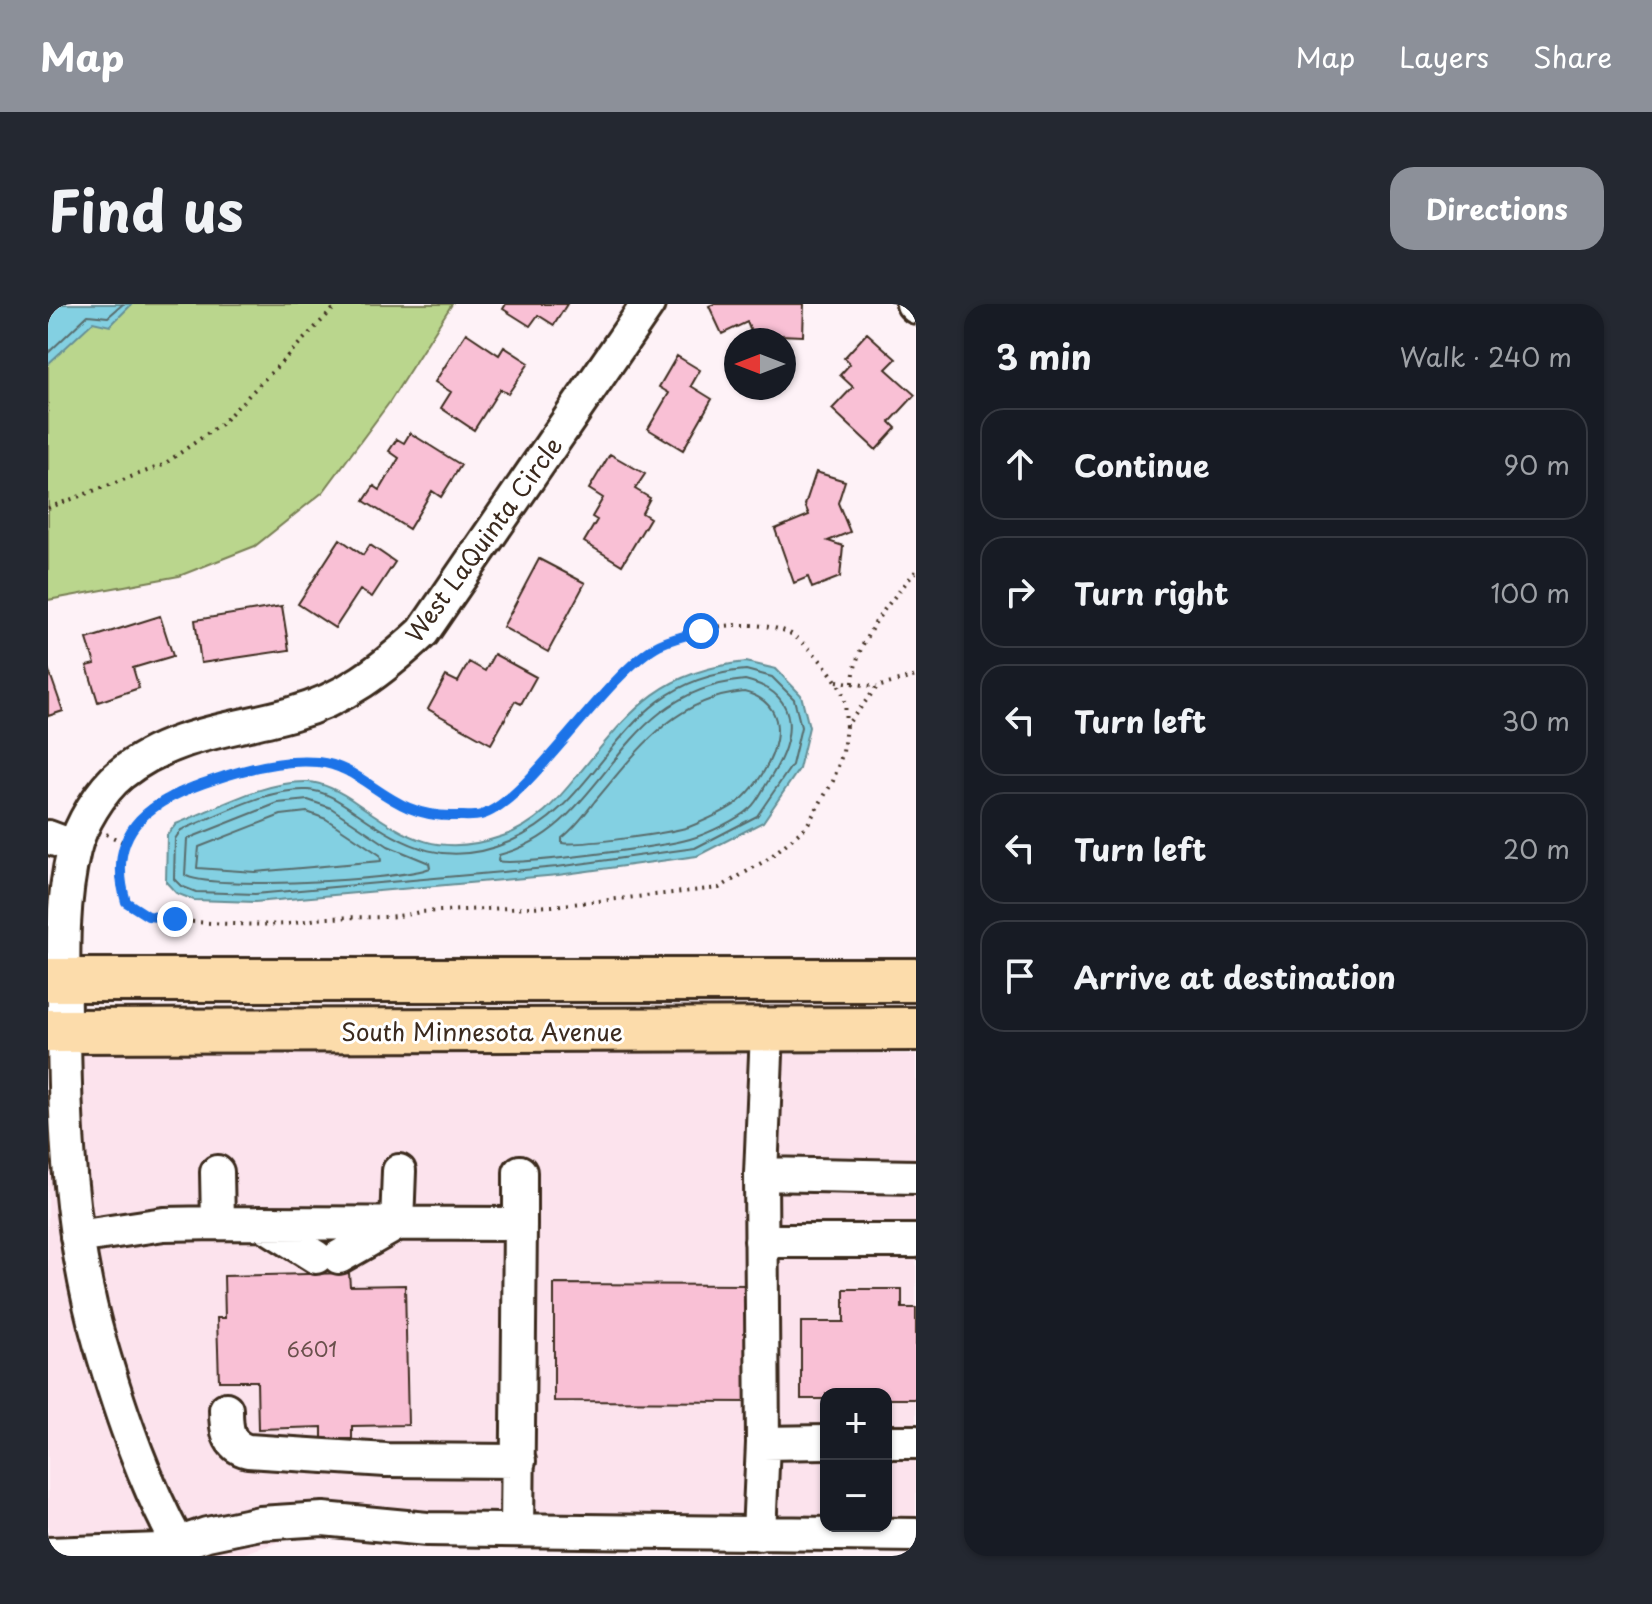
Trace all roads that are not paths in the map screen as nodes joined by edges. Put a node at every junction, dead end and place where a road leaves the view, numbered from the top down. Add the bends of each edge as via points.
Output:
1 (648, 304) edge
2 (61, 842) edge
3 (56, 980) edge
4 (916, 980) edge
5 (916, 1029) edge
6 (56, 1031) edge
7 (767, 1031) junction
8 (399, 1171) dead end
9 (217, 1172) dead end
10 (520, 1172) dead end
11 (761, 1174) junction
12 (916, 1177) edge
13 (218, 1223) junction
14 (262, 1223) junction
15 (397, 1224) junction
16 (520, 1224) junction
17 (77, 1237) junction
18 (761, 1241) junction
19 (916, 1241) edge
20 (226, 1409) dead end
21 (820, 1442) edge
22 (892, 1442) edge
23 (916, 1442) edge
24 (763, 1443) junction
25 (519, 1461) junction
26 (517, 1530) junction
27 (759, 1534) junction
28 (916, 1535) edge
29 (181, 1550) edge
30 (48, 1554) edge

1 - 2 street, West LaQuinta Circle via 423,632 385,668 346,694 293,714 198,734 121,774
2 - 3 street, West LaQuinta Circle via 63,920
3 - 4 main road
3 - 6 street, West LaQuinta Circle
5 - 7 main road, South Minnesota Avenue
6 - 7 main road, South Minnesota Avenue
6 - 17 street, West LaQuinta Circle
7 - 11 street
8 - 15 street
9 - 13 street
10 - 16 street
11 - 12 street
11 - 18 street
13 - 14 street
13 - 17 street via 164,1224
14 - 15 street
14 - 15 street via 328,1257
15 - 16 street
16 - 25 street
17 - 29 street, West LaQuinta Circle via 99,1341 131,1438
18 - 19 street
18 - 24 street
20 - 25 street via 231,1441 248,1451
21 - 24 street
22 - 23 street
24 - 27 street
25 - 26 street
26 - 27 street
26 - 29 street via 427,1529 323,1519 260,1523
27 - 28 street
29 - 30 street

